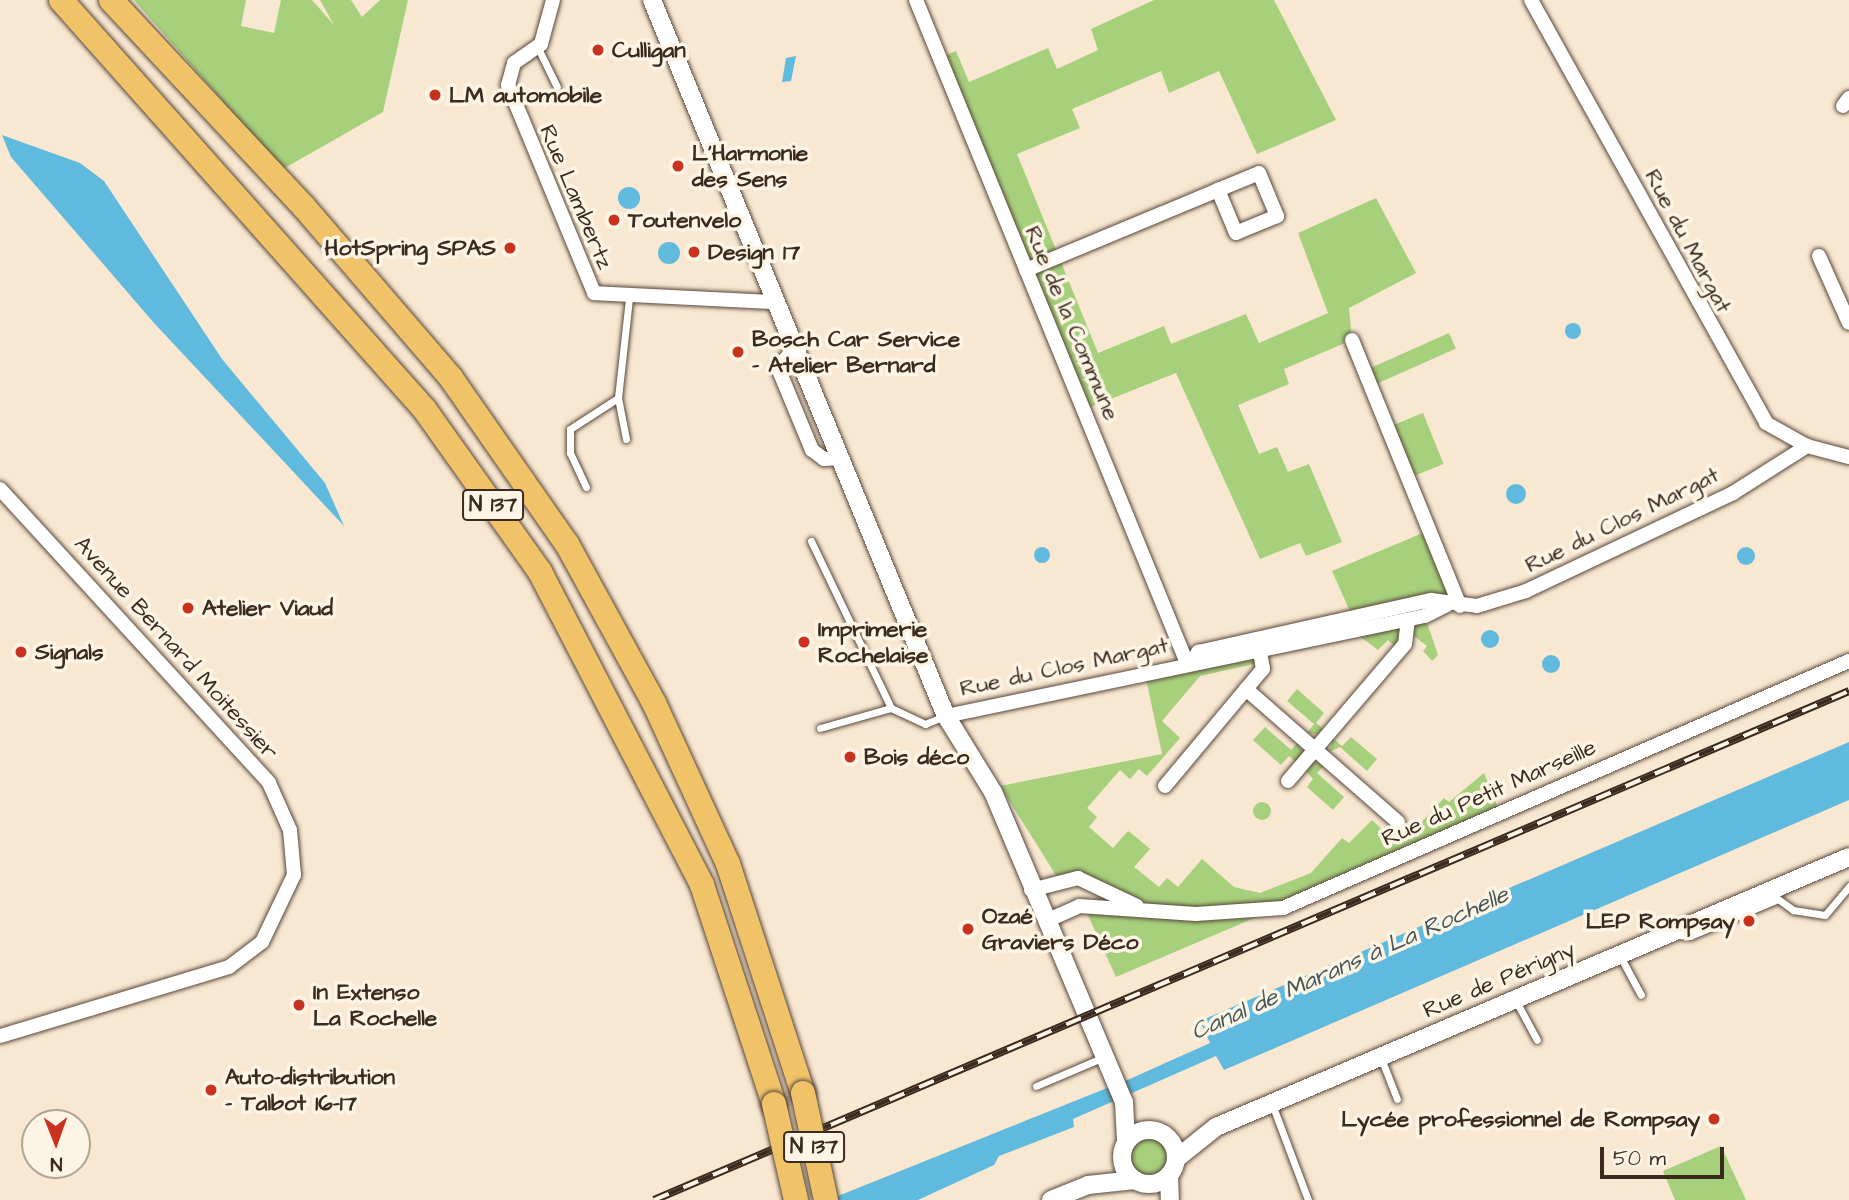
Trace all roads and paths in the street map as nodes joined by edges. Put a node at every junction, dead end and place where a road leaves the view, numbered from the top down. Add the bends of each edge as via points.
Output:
1 (61, 0) edge
2 (111, 0) edge
3 (553, 0) edge
4 (652, 0) edge
5 (916, 0) edge
6 (1531, 0) edge
7 (538, 48) junction
8 (557, 87) dead end
9 (1218, 190) junction
10 (1819, 256) dead end
11 (1026, 270) junction
12 (629, 298) junction
13 (774, 302) junction
14 (1849, 323) edge
15 (1352, 341) dead end
16 (618, 398) junction
17 (626, 439) dead end
18 (1807, 446) junction
19 (1849, 457) edge
20 (586, 487) dead end
21 (0, 489) edge
22 (811, 541) dead end
23 (1453, 605) junction
24 (1408, 620) junction
25 (1259, 645) junction
26 (1849, 661) edge
27 (1189, 663) junction
28 (1246, 689) junction
29 (891, 708) junction
30 (946, 716) junction
31 (820, 728) dead end
32 (1315, 750) junction
33 (1288, 781) dead end
34 (1165, 786) dead end
35 (1398, 822) dead end
36 (1849, 857) edge
37 (1849, 886) edge
38 (1031, 890) junction
39 (1137, 906) junction
40 (1046, 921) junction
41 (1671, 934) junction
42 (1620, 956) junction
43 (1641, 995) dead end
44 (1516, 1000) junction
45 (0, 1036) edge
46 (1537, 1040) dead end
47 (1104, 1057) junction
48 (1380, 1057) junction
49 (1036, 1086) dead end
50 (1397, 1099) dead end
51 (1124, 1102) junction
52 (1271, 1104) junction
53 (1149, 1130) junction
54 (1124, 1150) junction
55 (1172, 1167) junction
56 (1140, 1182) junction
57 (1088, 1185) junction
58 (796, 1200) edge
59 (826, 1200) edge
60 (1051, 1200) edge
61 (1154, 1200) edge
62 (1170, 1200) edge
63 (1308, 1200) edge

1 - 58 highway, N 137, bridge via 425,410 540,572 702,885 774,1104
2 - 59 highway, N 137, bridge via 304,207 451,378 567,544 654,704 727,864 803,1093
3 - 7 street
4 - 13 street
5 - 11 street, Rue de la Commune
6 - 18 street, Rue du Margat via 1766,423
7 - 8 lane
7 - 12 street, Rue Lambertz via 509,68 517,116 594,293
9 - 9 street via 1259,173 1277,216 1236,233
9 - 11 street
10 - 14 street
11 - 27 street, Rue de la Commune
12 - 13 street, Rue Lambertz
12 - 16 lane
13 - 30 street
15 - 23 street
16 - 17 lane
16 - 20 lane via 570,429 570,453
18 - 19 street, Rue du Margat
18 - 23 street, Rue du Clos Margat via 1733,493 1526,591
21 - 45 street, Avenue Bernard Moitessier via 269,783 290,830 294,875 262,942 229,967
22 - 29 lane
23 - 24 street, Rue du Clos Margat
23 - 25 street, Rue du Clos Margat via 1431,600
24 - 25 street, Rue du Clos Margat
24 - 32 street via 1405,644
25 - 27 street, Rue du Clos Margat
25 - 28 street via 1262,669
26 - 39 street, Rue du Petit Marseille via 1283,908 1196,914
27 - 30 street, Rue du Clos Margat
28 - 32 street
28 - 34 street
29 - 30 lane via 925,724
29 - 31 lane
30 - 38 street via 993,792
32 - 33 street
32 - 35 street
36 - 41 street, Rue de Périgny
37 - 41 lane via 1825,915 1802,913 1778,900 1690,936
38 - 39 street, Rue du Petit Marseille via 1077,878
38 - 40 street
39 - 40 street, Rue du Petit Marseille via 1079,906
40 - 47 street
41 - 42 street, Rue de Périgny
42 - 43 lane
42 - 44 street, Rue de Périgny
44 - 46 lane
44 - 48 street, Rue de Périgny
47 - 49 lane
47 - 51 street
48 - 50 lane
48 - 52 street, Rue de Périgny
51 - 53 street
51 - 54 street
52 - 55 street, Rue de Périgny via 1216,1127
52 - 63 lane
53 - 54 street
53 - 55 street via 1171,1142
54 - 56 street
54 - 57 street
55 - 56 street, Rue de Périgny
55 - 62 street
56 - 57 street
56 - 61 street
57 - 60 street

